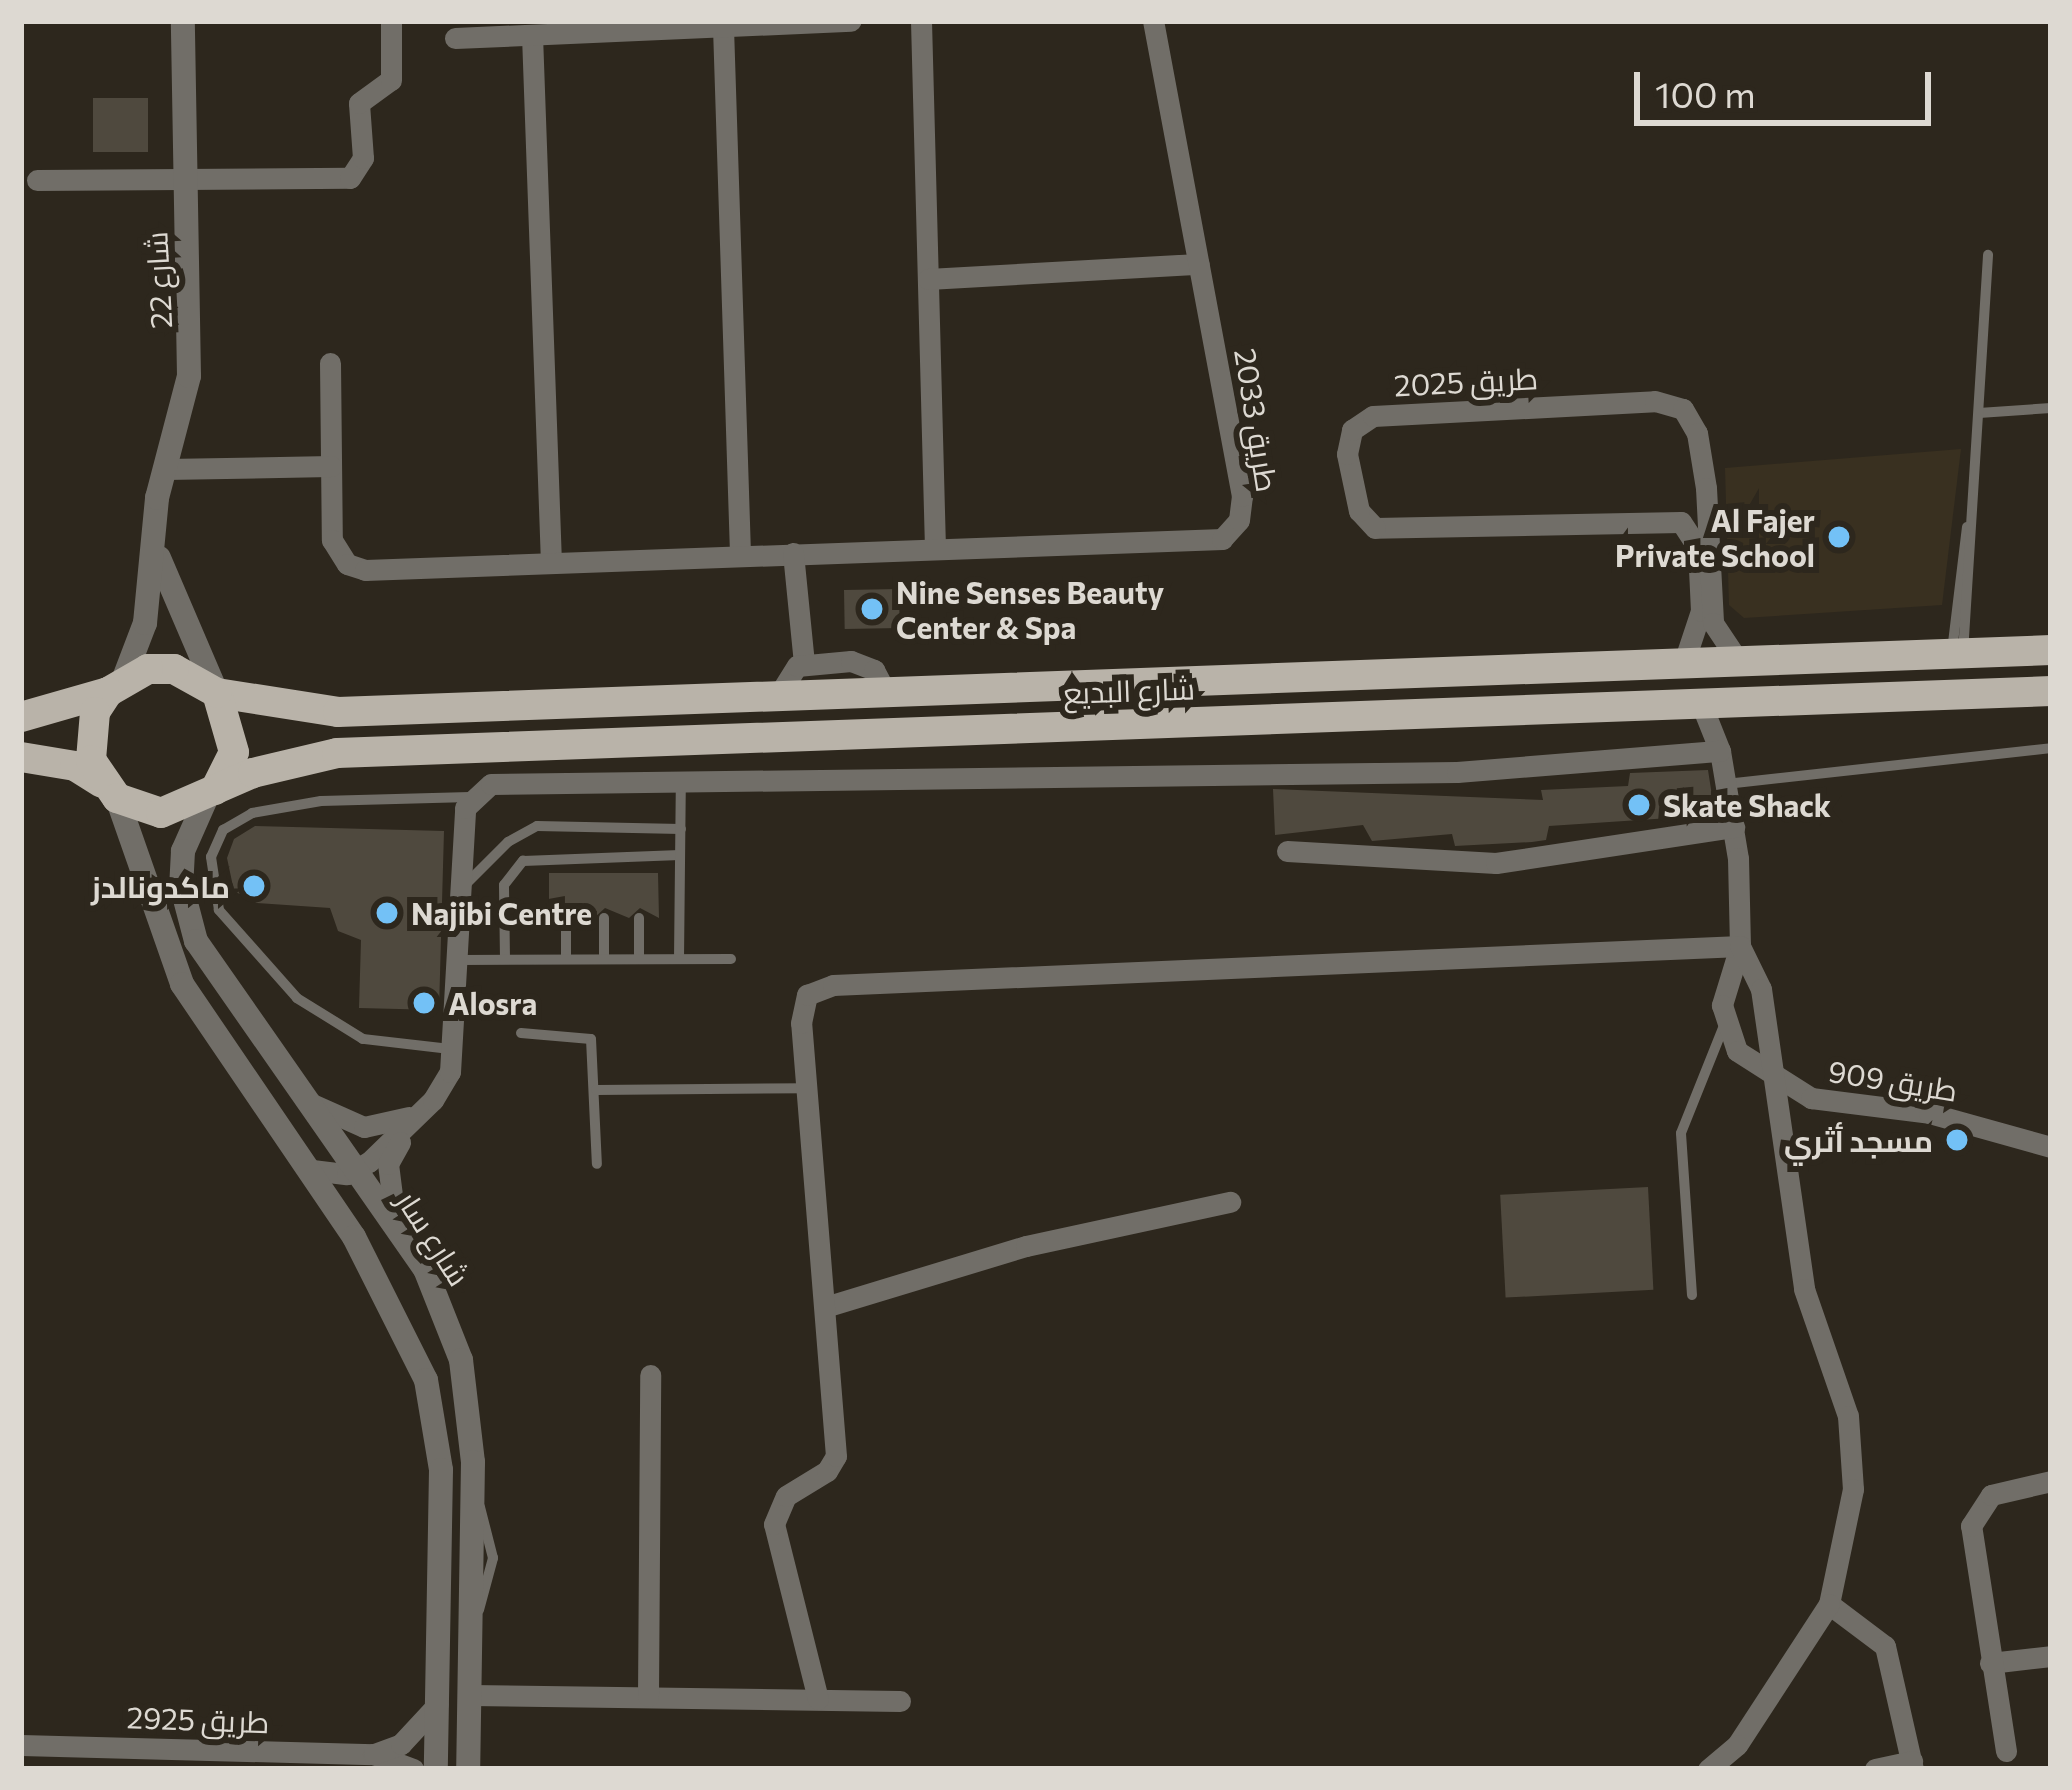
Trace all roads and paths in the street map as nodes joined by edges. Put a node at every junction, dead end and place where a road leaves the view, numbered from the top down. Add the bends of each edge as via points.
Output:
1 (183, 21) edge
2 (391, 21) edge
3 (851, 21) edge
4 (921, 21) edge
5 (1154, 21) edge
6 (723, 27) junction
7 (532, 35) junction
8 (455, 38) dead end
9 (37, 180) dead end
10 (183, 180) junction
11 (1988, 255) dead end
12 (1199, 264) junction
13 (928, 279) junction
14 (330, 363) dead end
15 (2051, 408) edge
16 (1979, 413) junction
17 (331, 466) junction
18 (166, 469) junction
19 (1706, 488) junction
20 (1663, 517) junction
21 (152, 532) junction
22 (935, 548) junction
23 (1709, 548) junction
24 (793, 553) junction
25 (740, 554) junction
26 (1742, 555) dead end
27 (551, 563) junction
28 (2051, 650) edge
29 (1958, 654) junction
30 (1739, 662) junction
31 (804, 664) junction
32 (1683, 665) junction
33 (116, 685) junction
34 (2051, 692) edge
35 (217, 693) junction
36 (886, 693) junction
37 (778, 697) junction
38 (1702, 706) junction
39 (21, 717) edge
40 (2051, 748) edge
41 (1720, 751) junction
42 (21, 757) edge
43 (682, 780) junction
44 (1725, 784) junction
45 (109, 790) junction
46 (210, 794) junction
47 (470, 797) junction
48 (1734, 826) junction
49 (681, 829) junction
50 (1287, 850) dead end
51 (680, 855) junction
52 (604, 856) junction
53 (640, 856) junction
54 (566, 857) junction
55 (565, 873) dead end
56 (604, 873) dead end
57 (639, 873) dead end
58 (460, 890) junction
59 (566, 918) dead end
60 (604, 918) dead end
61 (639, 918) dead end
62 (1740, 946) junction
63 (506, 959) junction
64 (566, 959) junction
65 (604, 959) junction
66 (639, 959) junction
67 (679, 959) junction
68 (731, 959) dead end
69 (460, 960) junction
70 (1724, 1028) junction
71 (521, 1033) dead end
72 (456, 1050) junction
73 (1773, 1081) junction
74 (806, 1088) junction
75 (596, 1090) junction
76 (303, 1098) junction
77 (421, 1112) junction
78 (2051, 1148) edge
79 (597, 1164) dead end
80 (312, 1170) junction
81 (353, 1173) junction
82 (1230, 1202) dead end
83 (396, 1229) junction
84 (1692, 1295) dead end
85 (826, 1307) junction
86 (650, 1375) dead end
87 (2051, 1480) edge
88 (1829, 1604) junction
89 (2051, 1656) edge
90 (1990, 1663) junction
91 (470, 1695) junction
92 (648, 1696) junction
93 (818, 1700) junction
94 (900, 1701) dead end
95 (438, 1704) junction
96 (21, 1745) edge
97 (2006, 1751) dead end
98 (373, 1754) junction
99 (212, 1760) edge
100 (1913, 1765) edge
101 (1719, 1766) edge
102 (413, 1769) edge
103 (436, 1769) edge
104 (468, 1769) edge
105 (1875, 1769) edge

1 - 10 street, شارع 22
2 - 10 street via 391,80 359,103 363,158 355,175
3 - 6 street
4 - 13 street
5 - 12 street, طريق 2033
6 - 7 street
6 - 25 street
7 - 8 street
7 - 27 street
9 - 10 street
10 - 18 street, شارع 22 via 189,376
11 - 16 lane
12 - 13 street
12 - 22 street, طريق 2033 via 1242,496 1232,531 1197,544
13 - 22 street
14 - 17 street, طريق 2033
15 - 16 lane
16 - 29 lane
17 - 18 street
17 - 27 street, طريق 2033 via 332,541 356,568
18 - 21 street, شارع 22
19 - 20 street
19 - 20 street, طريق 2025 via 1694,424 1665,401 1373,416 1348,438 1359,511 1383,530
19 - 23 street, طريق 2025
20 - 32 street via 1688,527 1699,548 1701,623
21 - 33 street, شارع 22 via 145,623
21 - 35 street via 181,623
22 - 24 street, طريق 2033
23 - 26 lane
23 - 30 street, طريق 2025 via 1713,623
24 - 25 street, طريق 2033
24 - 31 street
25 - 27 street, طريق 2033
28 - 29 main road, شارع البديع
29 - 30 main road, شارع البديع
30 - 32 main road, شارع البديع
31 - 36 street via 867,665
31 - 37 street via 785,675
32 - 36 main road, شارع البديع
33 - 35 main road via 174,669
33 - 39 main road
33 - 45 main road via 89,736
34 - 38 main road, شارع البديع
35 - 37 main road, شارع البديع via 338,712
35 - 46 main road via 234,752
36 - 37 main road, شارع البديع
38 - 41 street
38 - 46 main road, شارع البديع via 338,753
40 - 44 lane
41 - 43 street via 1479,772
41 - 44 street
42 - 45 main road via 75,766
43 - 47 street via 491,784
43 - 49 lane
44 - 48 street
45 - 46 main road via 161,813
45 - 80 street via 182,984
46 - 76 street, شارع سار via 183,850 185,912 196,941
47 - 58 street
47 - 72 lane via 297,804 252,813 215,842 214,895 275,978 351,1034
48 - 50 street via 1496,863
48 - 62 street
49 - 51 lane
49 - 58 lane via 537,826 508,842
51 - 53 lane
51 - 67 lane
52 - 53 lane
52 - 54 lane
52 - 56 lane
53 - 57 lane
54 - 55 lane
54 - 63 lane via 523,861 508,875
58 - 69 street
59 - 64 lane
60 - 65 lane
61 - 66 lane
62 - 70 street via 1724,979
62 - 73 street via 1761,989
62 - 74 street via 819,987 800,1009
63 - 64 lane
63 - 69 lane
64 - 65 lane
65 - 66 lane
66 - 67 lane
67 - 68 lane
69 - 72 street
70 - 73 street, طريق 909 via 1737,1052
70 - 84 lane via 1681,1133
71 - 75 lane via 591,1039
72 - 77 street
73 - 78 street, طريق 909 via 1811,1098 1929,1113
73 - 88 street via 1808,1311 1848,1416 1853,1452 1846,1539
74 - 75 lane
74 - 85 street
75 - 79 lane
76 - 77 street via 364,1127
76 - 81 street, شارع سار
77 - 81 street
77 - 83 street via 388,1163
80 - 81 street
80 - 95 street via 400,1320 435,1412
81 - 83 street, شارع سار
82 - 85 street via 1025,1246
83 - 91 street, شارع سار via 435,1288 470,1414
85 - 93 street via 836,1456 827,1471 786,1496 774,1524
86 - 92 street
87 - 90 street via 1991,1495 1974,1513
88 - 100 street via 1885,1646
88 - 101 street
89 - 90 street
90 - 97 street
91 - 92 street
91 - 104 street, شارع سار
92 - 93 street
93 - 94 street
95 - 98 street via 401,1744
95 - 103 street
96 - 99 street, طريق 2925
98 - 99 street, طريق 2925
98 - 102 street, طريق 2925
100 - 105 street

